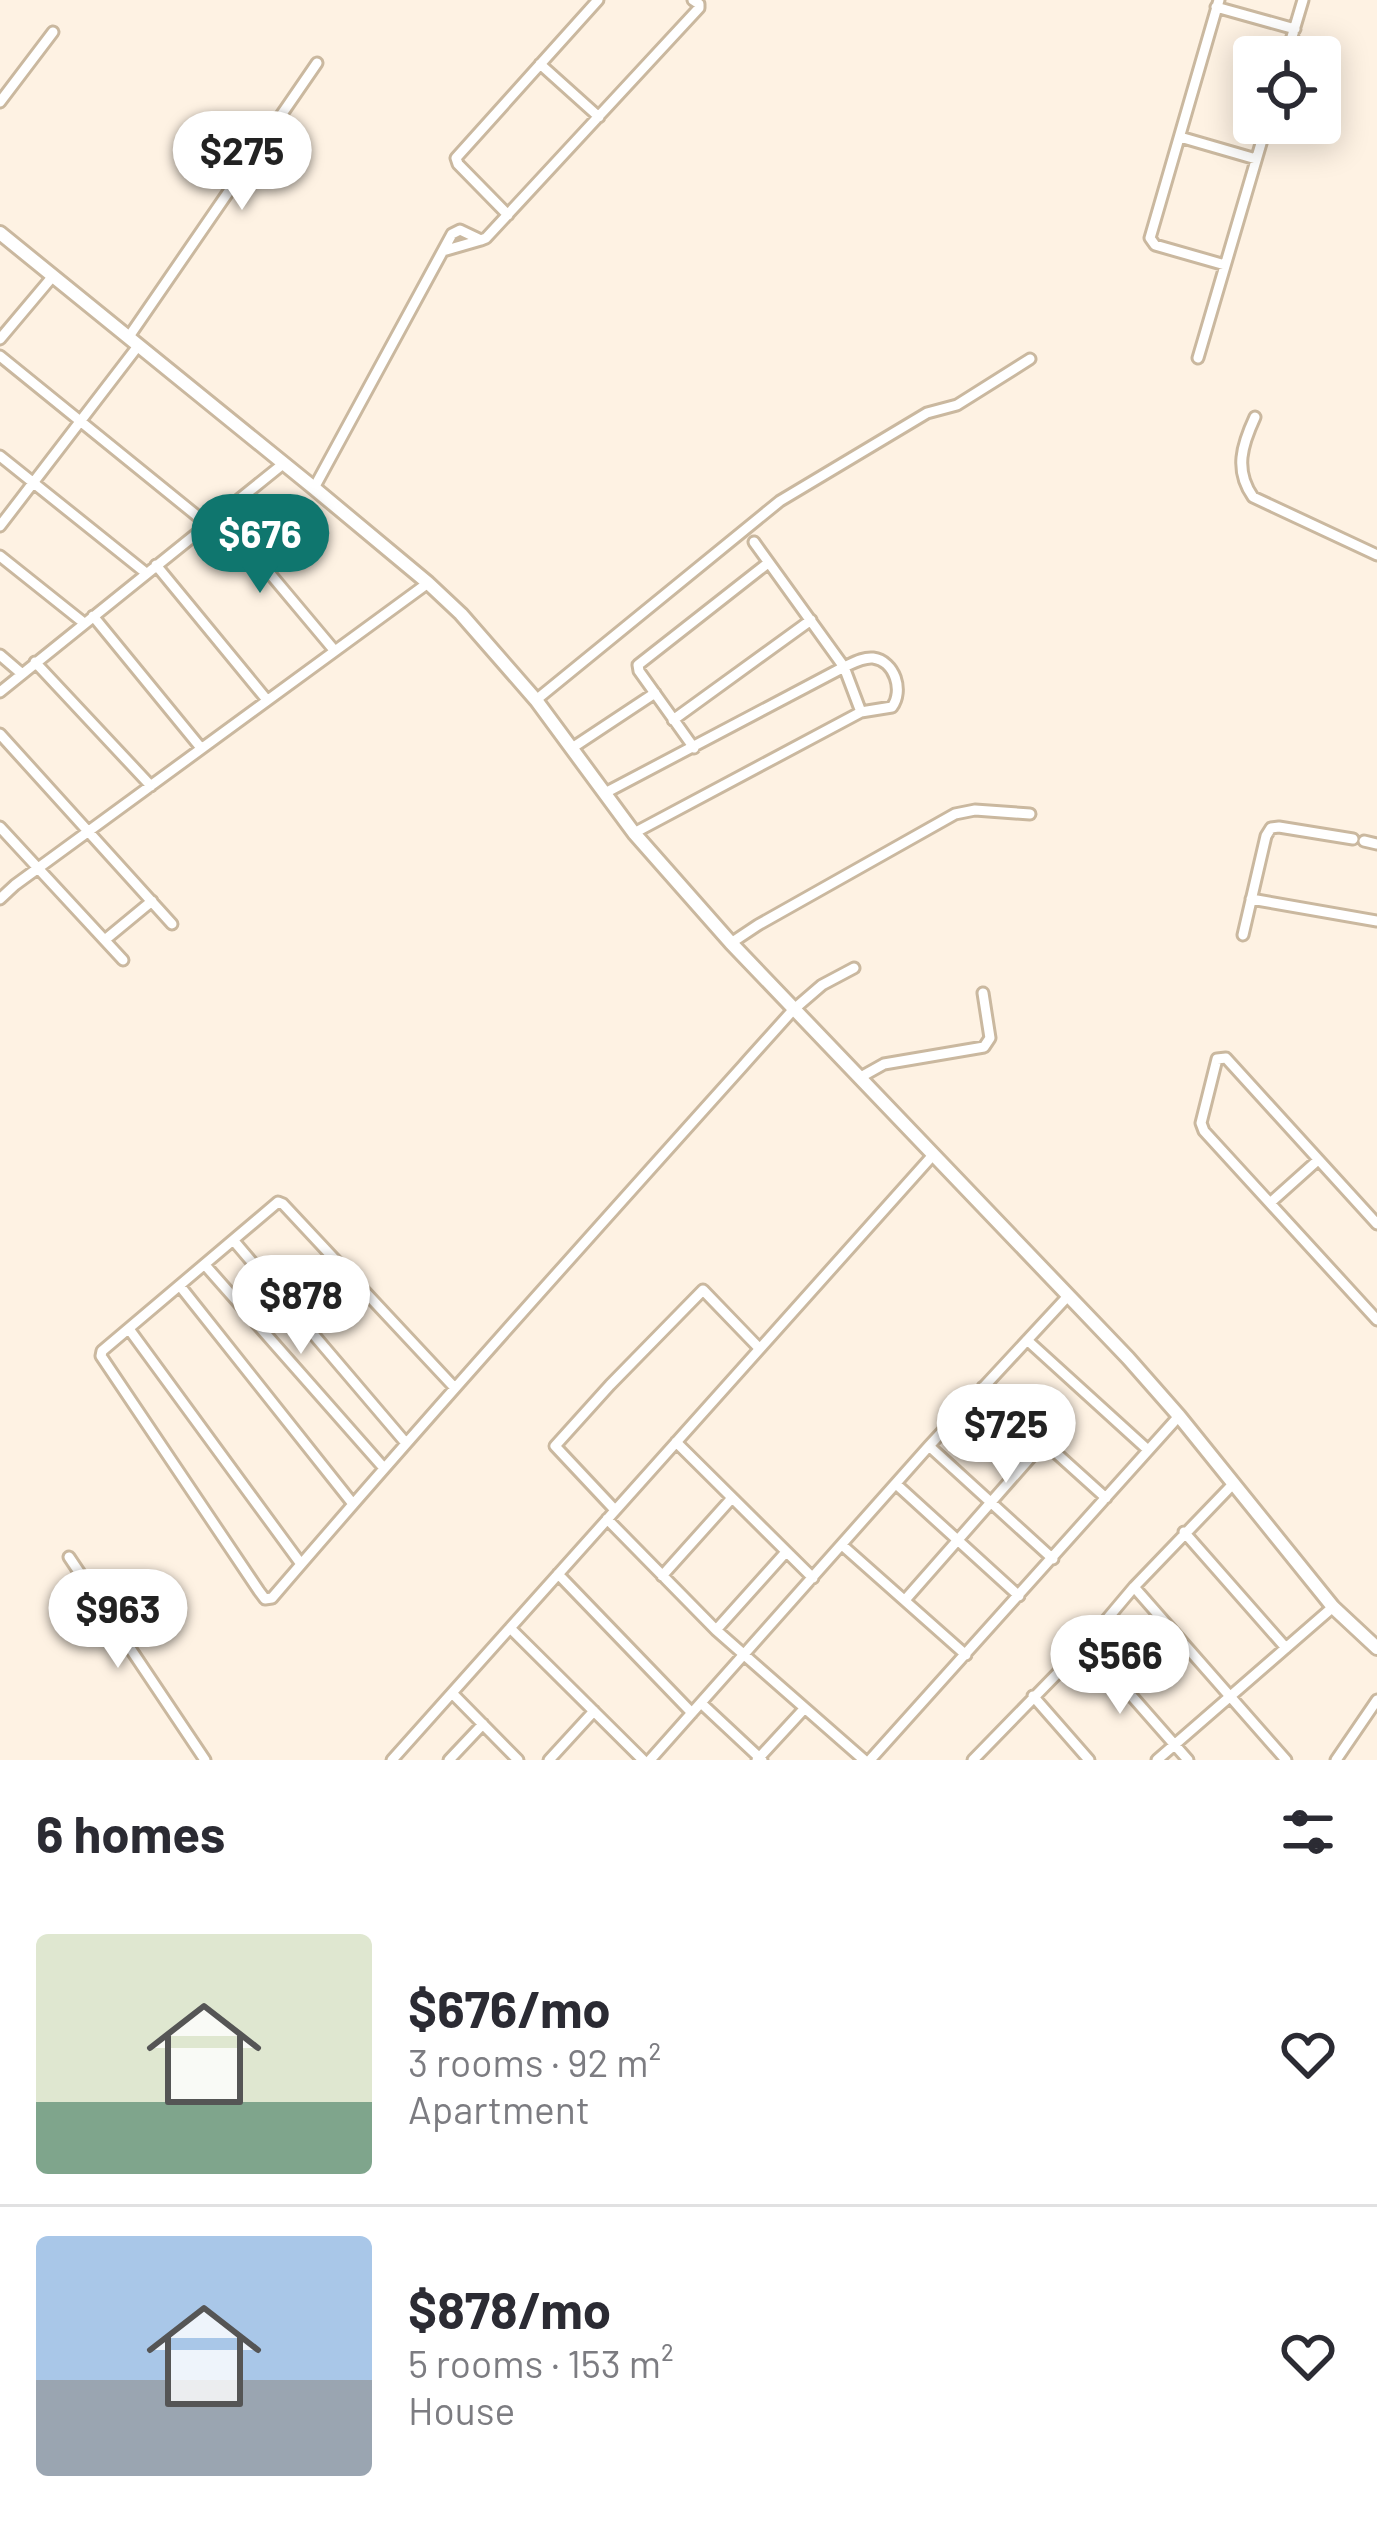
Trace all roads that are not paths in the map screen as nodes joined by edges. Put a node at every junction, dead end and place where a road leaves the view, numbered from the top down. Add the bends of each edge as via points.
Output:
1 (598, 0) edge
2 (693, 0) edge
3 (1303, 0) edge
4 (1218, 4) edge
5 (1295, 29) junction
6 (52, 32) dead end
7 (1293, 36) edge
8 (317, 63) dead end
9 (540, 64) junction
10 (0, 102) edge
11 (598, 117) junction
12 (1180, 137) junction
13 (1261, 144) edge
14 (1256, 160) junction
15 (508, 215) junction
16 (0, 232) edge
17 (1225, 265) junction
18 (53, 276) junction
19 (0, 339) edge
20 (133, 342) junction
21 (0, 356) edge
22 (1030, 358) dead end
23 (1198, 358) dead end
24 (1255, 417) dead end
25 (81, 421) junction
26 (0, 456) edge
27 (283, 464) junction
28 (32, 482) junction
29 (314, 488) junction
30 (220, 514) junction
31 (207, 524) junction
32 (0, 526) edge
33 (754, 542) dead end
34 (1377, 555) edge
35 (0, 556) edge
36 (768, 562) junction
37 (151, 569) junction
38 (428, 583) junction
39 (88, 619) junction
40 (811, 620) junction
41 (334, 650) junction
42 (0, 655) edge
43 (35, 662) junction
44 (844, 667) junction
45 (21, 673) junction
46 (0, 692) edge
47 (655, 693) junction
48 (267, 700) junction
49 (536, 700) junction
50 (861, 712) junction
51 (674, 720) junction
52 (0, 734) edge
53 (202, 748) junction
54 (572, 748) junction
55 (694, 748) junction
56 (151, 786) junction
57 (605, 793) junction
58 (1030, 814) dead end
59 (0, 827) edge
60 (88, 831) junction
61 (634, 832) junction
62 (1377, 844) edge
63 (39, 867) junction
64 (0, 898) edge
65 (1251, 898) junction
66 (152, 901) junction
67 (1377, 921) edge
68 (172, 924) dead end
69 (1243, 935) dead end
70 (106, 939) junction
71 (731, 944) junction
72 (123, 960) dead end
73 (854, 968) dead end
74 (983, 993) dead end
75 (793, 1010) junction
76 (859, 1078) junction
77 (933, 1155) junction
78 (1318, 1160) junction
79 (1270, 1203) junction
80 (1377, 1224) edge
81 (234, 1241) junction
82 (205, 1265) junction
83 (180, 1286) junction
84 (1068, 1296) junction
85 (1377, 1320) edge
86 (129, 1329) junction
87 (1027, 1340) junction
88 (760, 1348) junction
89 (454, 1387) junction
90 (983, 1387) junction
91 (1179, 1416) junction
92 (405, 1442) junction
93 (676, 1442) junction
94 (1044, 1442) junction
95 (929, 1446) junction
96 (1148, 1450) junction
97 (383, 1467) junction
98 (1234, 1483) junction
99 (896, 1484) junction
100 (732, 1498) junction
101 (1106, 1498) junction
102 (990, 1502) junction
103 (352, 1504) junction
104 (611, 1514) junction
105 (1184, 1532) junction
106 (957, 1540) junction
107 (842, 1545) junction
108 (786, 1552) junction
109 (69, 1557) dead end
110 (1053, 1559) junction
111 (301, 1564) junction
112 (558, 1574) junction
113 (662, 1576) junction
114 (813, 1578) junction
115 (1134, 1587) junction
116 (1019, 1596) junction
117 (904, 1600) junction
118 (1334, 1606) junction
119 (510, 1628) junction
120 (716, 1630) junction
121 (1377, 1644) edge
122 (1086, 1645) junction
123 (1286, 1648) junction
124 (743, 1655) junction
125 (966, 1655) junction
126 (452, 1693) junction
127 (1033, 1696) junction
128 (1230, 1696) junction
129 (1377, 1700) edge
130 (696, 1708) junction
131 (804, 1709) junction
132 (594, 1712) junction
133 (483, 1724) junction
134 (1175, 1744) junction
135 (981, 1750) junction
136 (759, 1759) edge
137 (205, 1760) edge
138 (392, 1760) edge
139 (449, 1760) edge
140 (518, 1760) edge
141 (549, 1760) edge
142 (647, 1760) edge
143 (867, 1760) edge
144 (973, 1760) edge
145 (990, 1760) edge
146 (1089, 1760) edge
147 (1157, 1760) edge
148 (1188, 1760) edge
149 (1286, 1760) edge
150 (1336, 1760) edge

1 - 9 street
2 - 11 street via 699,8
3 - 5 street
4 - 5 street
4 - 12 street
5 - 7 street
6 - 10 street
8 - 20 street
9 - 11 street
9 - 15 street via 456,158
11 - 15 street
12 - 14 street
12 - 17 street via 1150,241
13 - 14 street
14 - 17 street
15 - 29 street via 481,240 457,230
16 - 18 main road
17 - 23 street
18 - 19 street
18 - 20 main road
20 - 25 street
20 - 27 main road
21 - 25 street
22 - 49 street via 780,501
24 - 34 street via 1241,460 1253,497
25 - 28 street
25 - 31 street
26 - 28 street
27 - 29 main road
27 - 30 street
28 - 32 street
28 - 37 street
29 - 38 main road
30 - 31 street
30 - 41 street
31 - 37 street
33 - 36 street
35 - 39 street
36 - 40 street
36 - 47 street via 638,665
37 - 39 street
37 - 48 street
38 - 41 street
38 - 49 main road
39 - 43 street
39 - 53 street
40 - 44 street
40 - 51 street
41 - 48 street
42 - 45 street
43 - 45 street
43 - 56 street
44 - 50 street
44 - 50 street via 879,659 899,687 892,706
44 - 55 street
45 - 46 street
47 - 51 street
47 - 54 street
48 - 53 street
49 - 54 main road
50 - 61 street
51 - 55 street
52 - 60 street
53 - 56 street
54 - 57 main road
55 - 57 street
56 - 60 street
57 - 61 main road
58 - 71 street via 956,814
59 - 63 street
60 - 63 street
60 - 66 street
61 - 71 main road
62 - 65 street via 1270,828
63 - 64 street
63 - 70 street
65 - 67 street
65 - 69 street
66 - 68 street
66 - 70 street
70 - 72 street
71 - 75 main road
73 - 75 street
74 - 76 street via 990,1038 984,1047 884,1064
75 - 76 main road
75 - 89 street
76 - 77 main road
77 - 84 main road
77 - 88 street
78 - 79 street
78 - 79 street via 1226,1058 1217,1058 1202,1127
78 - 80 street
79 - 85 street
81 - 82 street
81 - 89 street via 281,1202
81 - 92 street
82 - 83 street
82 - 97 street
83 - 86 street
83 - 103 street
84 - 87 street
84 - 91 main road
86 - 111 street
86 - 111 street via 102,1351 103,1363 265,1599
87 - 90 street
87 - 96 street
88 - 93 street
88 - 104 street via 703,1290 568,1430 555,1446
89 - 92 street
90 - 94 street
90 - 95 street
91 - 96 street
91 - 98 main road
92 - 97 street
93 - 100 street
93 - 104 street
94 - 101 street
94 - 102 street
95 - 99 street
95 - 102 street
96 - 101 street
97 - 103 street
98 - 105 street
98 - 118 main road
99 - 106 street
99 - 107 street
100 - 108 street
100 - 113 street
101 - 110 street
102 - 106 street
102 - 110 street
103 - 111 street
104 - 112 street
104 - 113 street
105 - 115 street
105 - 123 street
106 - 116 street
106 - 117 street
107 - 114 street
107 - 117 street
108 - 114 street
108 - 120 street
109 - 137 street
110 - 116 street
112 - 119 street
112 - 130 street
113 - 120 street
114 - 124 street
115 - 122 street
115 - 128 street
116 - 125 street
117 - 125 street
118 - 121 main road
118 - 123 street
119 - 126 street
119 - 132 street
120 - 124 street
122 - 127 street
122 - 134 street
123 - 128 street
124 - 130 street
124 - 131 street
125 - 143 street
126 - 133 street
126 - 138 street
127 - 135 street
127 - 146 street
128 - 134 street
128 - 149 street
129 - 150 street
130 - 136 street
130 - 142 street
131 - 136 street
131 - 143 street
132 - 141 street
132 - 142 street
133 - 139 street
133 - 140 street
134 - 147 street
134 - 148 street
135 - 144 street
135 - 145 street

